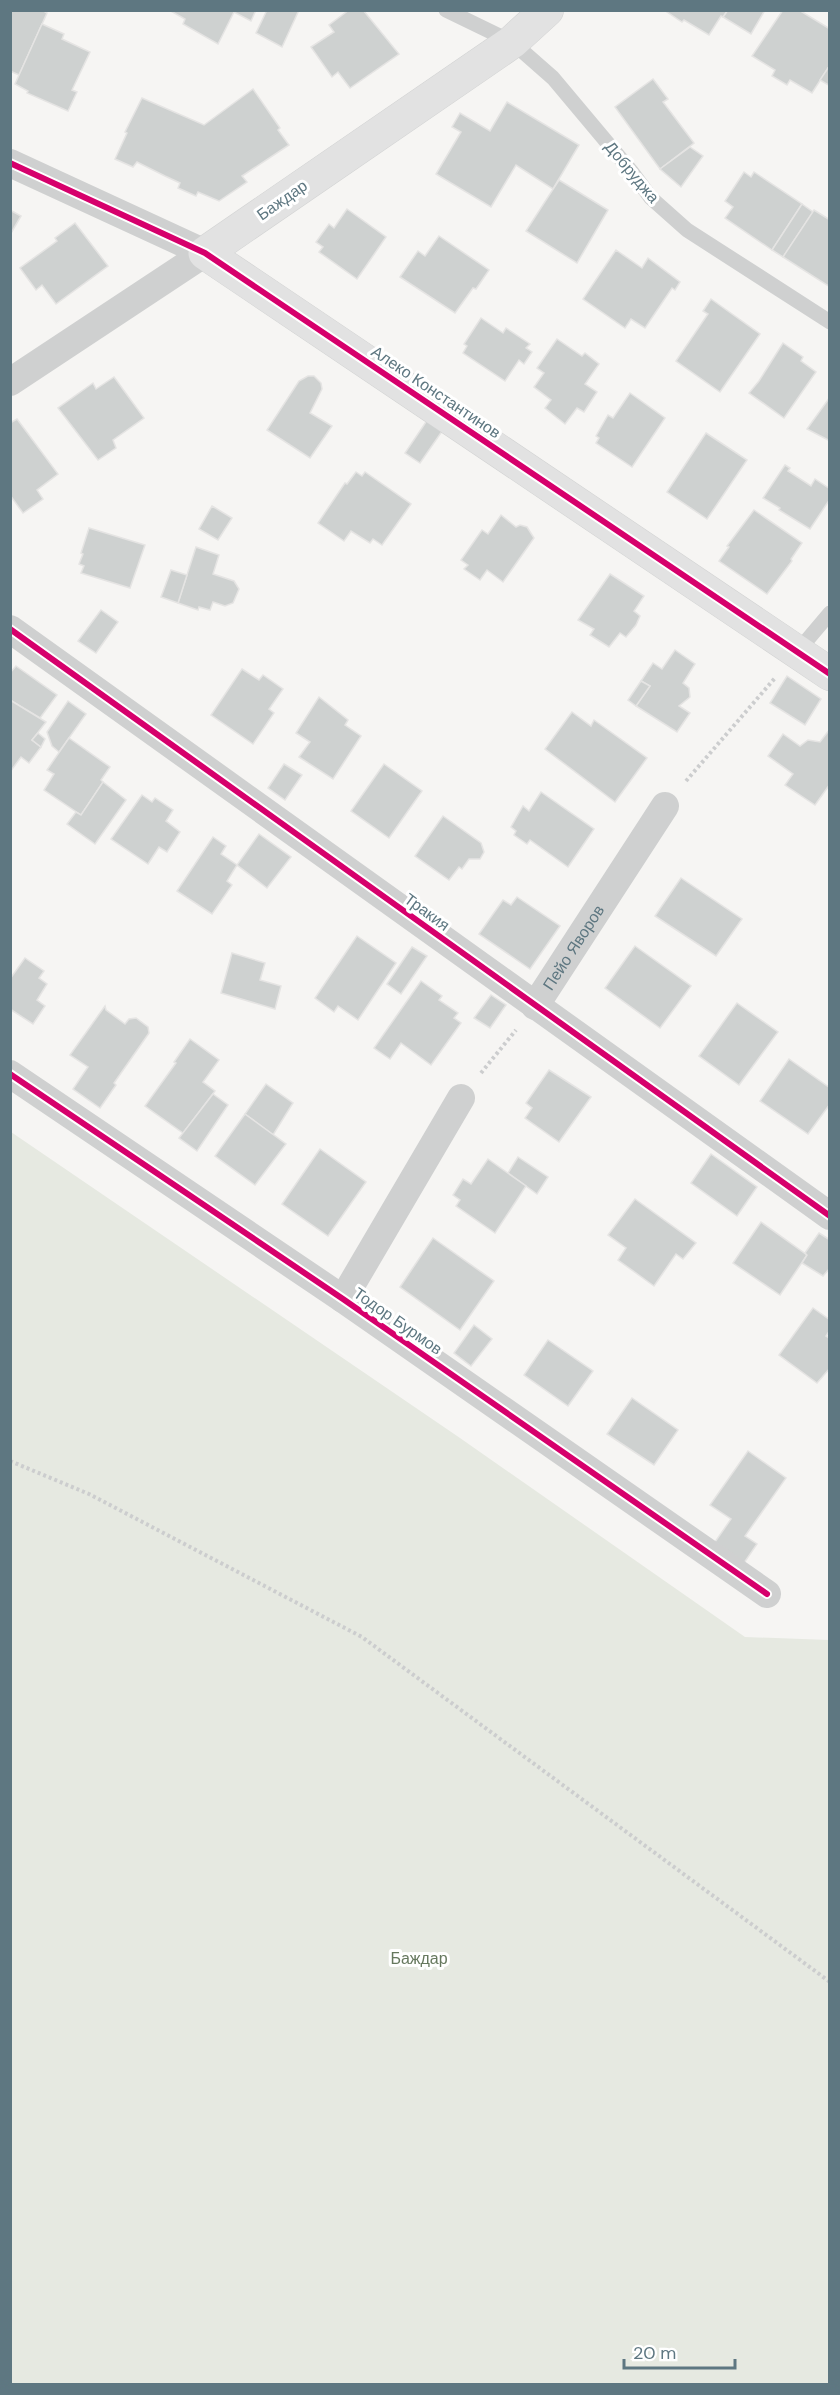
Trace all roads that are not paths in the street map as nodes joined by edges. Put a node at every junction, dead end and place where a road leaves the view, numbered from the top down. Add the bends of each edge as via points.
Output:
1 (446, 10) edge
2 (547, 10) edge
3 (512, 42) junction
4 (10, 163) edge
5 (205, 253) junction
6 (830, 322) edge
7 (10, 382) edge
8 (830, 613) edge
9 (10, 629) edge
10 (797, 652) junction
11 (830, 674) edge
12 (665, 806) road end
13 (535, 1006) junction
14 (10, 1074) edge
15 (461, 1098) road end
16 (830, 1216) edge
17 (343, 1299) junction
18 (767, 1594) dead end

1 - 3 lane, Добруджа
2 - 3 street, Баждар
3 - 5 street, Баждар
3 - 6 lane, Добруджа via 553,78 651,198 687,230
4 - 5 street, Алеко Константинов
5 - 7 street, Баждар
5 - 10 street, Алеко Константинов
8 - 10 lane
9 - 13 street, Тракия
10 - 11 street, Алеко Константинов
12 - 13 street, Пейо Яворов
13 - 16 street, Тракия
14 - 17 street, Тодор Бурмов
15 - 17 street
17 - 18 street, Тодор Бурмов

